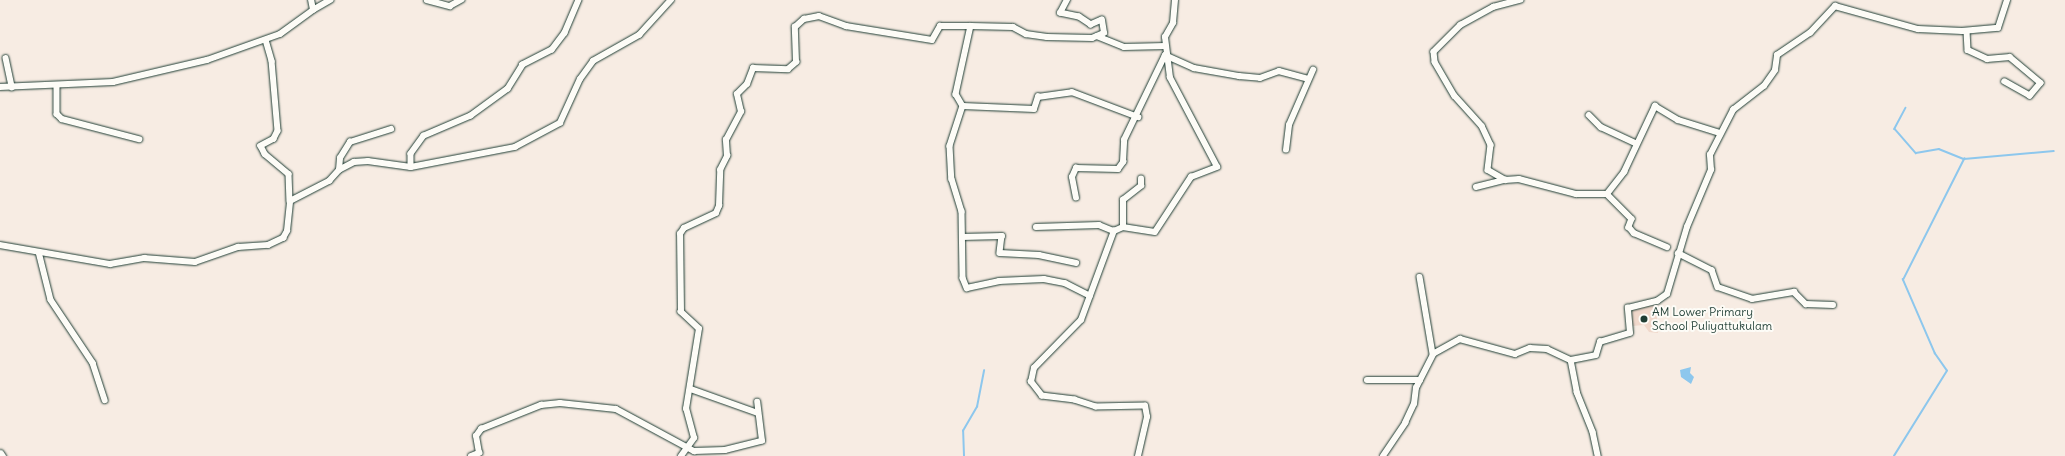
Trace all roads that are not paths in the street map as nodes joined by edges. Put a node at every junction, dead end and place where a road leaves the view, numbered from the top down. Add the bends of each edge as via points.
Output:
1 (311, 0) edge
2 (330, 0) edge
3 (427, 0) edge
4 (461, 0) edge
5 (579, 0) edge
6 (671, 0) edge
7 (1067, 0) edge
8 (1175, 0) edge
9 (1521, 0) edge
10 (2007, 0) edge
11 (313, 10) junction
12 (971, 26) junction
13 (1967, 31) junction
14 (1097, 36) junction
15 (266, 40) junction
16 (1165, 46) junction
17 (1166, 55) junction
18 (6, 58) dead end
19 (1313, 70) dead end
20 (1308, 79) junction
21 (2005, 82) dead end
22 (57, 86) junction
23 (0, 87) edge
24 (12, 87) junction
25 (963, 106) junction
26 (1589, 115) dead end
27 (1138, 117) junction
28 (391, 129) dead end
29 (1720, 132) junction
30 (139, 139) dead end
31 (1635, 143) junction
32 (1286, 150) dead end
33 (411, 167) junction
34 (339, 170) junction
35 (1141, 179) dead end
36 (1507, 179) junction
37 (1476, 187) dead end
38 (1608, 194) junction
39 (1076, 198) dead end
40 (290, 200) junction
41 (1036, 227) dead end
42 (1123, 227) junction
43 (1114, 231) junction
44 (962, 237) junction
45 (0, 245) edge
46 (1667, 247) dead end
47 (38, 252) junction
48 (1678, 253) junction
49 (1076, 263) dead end
50 (1420, 277) dead end
51 (1090, 296) junction
52 (1833, 305) dead end
53 (1433, 354) junction
54 (1571, 360) junction
55 (1367, 380) dead end
56 (1420, 380) junction
57 (691, 389) junction
58 (105, 400) dead end
59 (757, 402) dead end
60 (758, 413) junction
61 (687, 446) junction
62 (0, 453) edge
63 (2, 456) edge
64 (471, 456) edge
65 (681, 456) edge
66 (1138, 456) edge
67 (1383, 456) edge
68 (1598, 456) edge

1 - 11 street
2 - 11 street
3 - 4 street via 450,6
5 - 33 street via 566,33 552,50 522,65 508,89 471,116 424,136 411,154
6 - 33 street via 639,35 594,61 580,79 560,123 515,147
7 - 14 street via 1060,13 1080,17 1091,25 1102,20 1104,33
8 - 16 street via 1173,23 1165,37
9 - 36 street via 1494,7 1461,25 1434,52 1435,62 1454,96 1482,126 1491,145 1488,170
10 - 13 street via 1998,28
11 - 15 street
12 - 14 street via 1013,27 1038,37
12 - 25 street via 956,94
12 - 57 street via 940,26 932,40 846,26 819,16 804,19 795,27 796,62 788,69 753,68 747,84 736,94 741,112 726,140 716,213 684,228 680,234 681,312 698,329
13 - 21 street via 1968,50 1987,59 2010,57 2041,83 2030,96
13 - 29 street via 1918,29 1835,6 1810,33 1777,55 1775,70 1764,86 1734,110
14 - 16 street via 1124,47
15 - 22 street via 207,60 113,82
15 - 40 street via 272,61 278,126 276,137 261,146 265,154 289,174
16 - 17 street
17 - 20 street via 1194,68 1240,76 1260,78 1279,71
17 - 27 street via 1159,63
17 - 42 street via 1177,97 1194,120 1217,167 1191,177 1179,191 1155,232
18 - 24 street
19 - 20 street
20 - 32 street via 1288,126
22 - 24 street
22 - 30 street via 57,114 62,119
23 - 24 street
25 - 27 street via 1034,109 1038,97 1072,92
25 - 44 street via 950,146 952,179 962,211
26 - 31 street via 1601,127
27 - 39 street via 1124,140 1123,162 1118,169 1073,171
28 - 34 street via 350,142 340,158
29 - 31 street via 1678,120 1659,105 1655,106
29 - 48 street via 1717,147 1710,155 1708,179
31 - 38 street via 1624,172
33 - 34 street via 368,161 354,162
34 - 40 street via 329,181
35 - 42 street via 1141,186 1123,200
36 - 37 street
36 - 38 street via 1576,194
38 - 46 street via 1632,219 1628,227 1634,233
40 - 47 street via 283,238 268,245 238,247 195,262 137,258 110,264
41 - 43 street via 1099,225
42 - 43 street
43 - 51 street
44 - 49 street via 1002,236 1000,253 1039,255
44 - 51 street via 963,278 967,288 999,281 1044,279 1066,283
45 - 47 street
47 - 58 street via 51,300 93,363
48 - 52 street via 1712,270 1718,287 1752,299 1794,292 1806,304
48 - 54 street via 1666,294 1657,301 1628,308 1630,333 1600,342 1596,355
50 - 53 street
51 - 66 street via 1081,320 1038,362 1031,382 1042,396 1075,400 1096,407 1145,406 1146,417
53 - 54 street via 1460,339 1515,354 1530,348 1547,350
53 - 56 street
54 - 68 street via 1577,392 1596,438
55 - 56 street
56 - 67 street via 1405,423
57 - 60 street
57 - 61 street via 686,409 694,438
59 - 60 street
60 - 61 street via 762,441 725,450 694,451
61 - 64 street via 616,409 560,403 541,405 481,429 476,436 479,453
61 - 65 street
62 - 63 street

